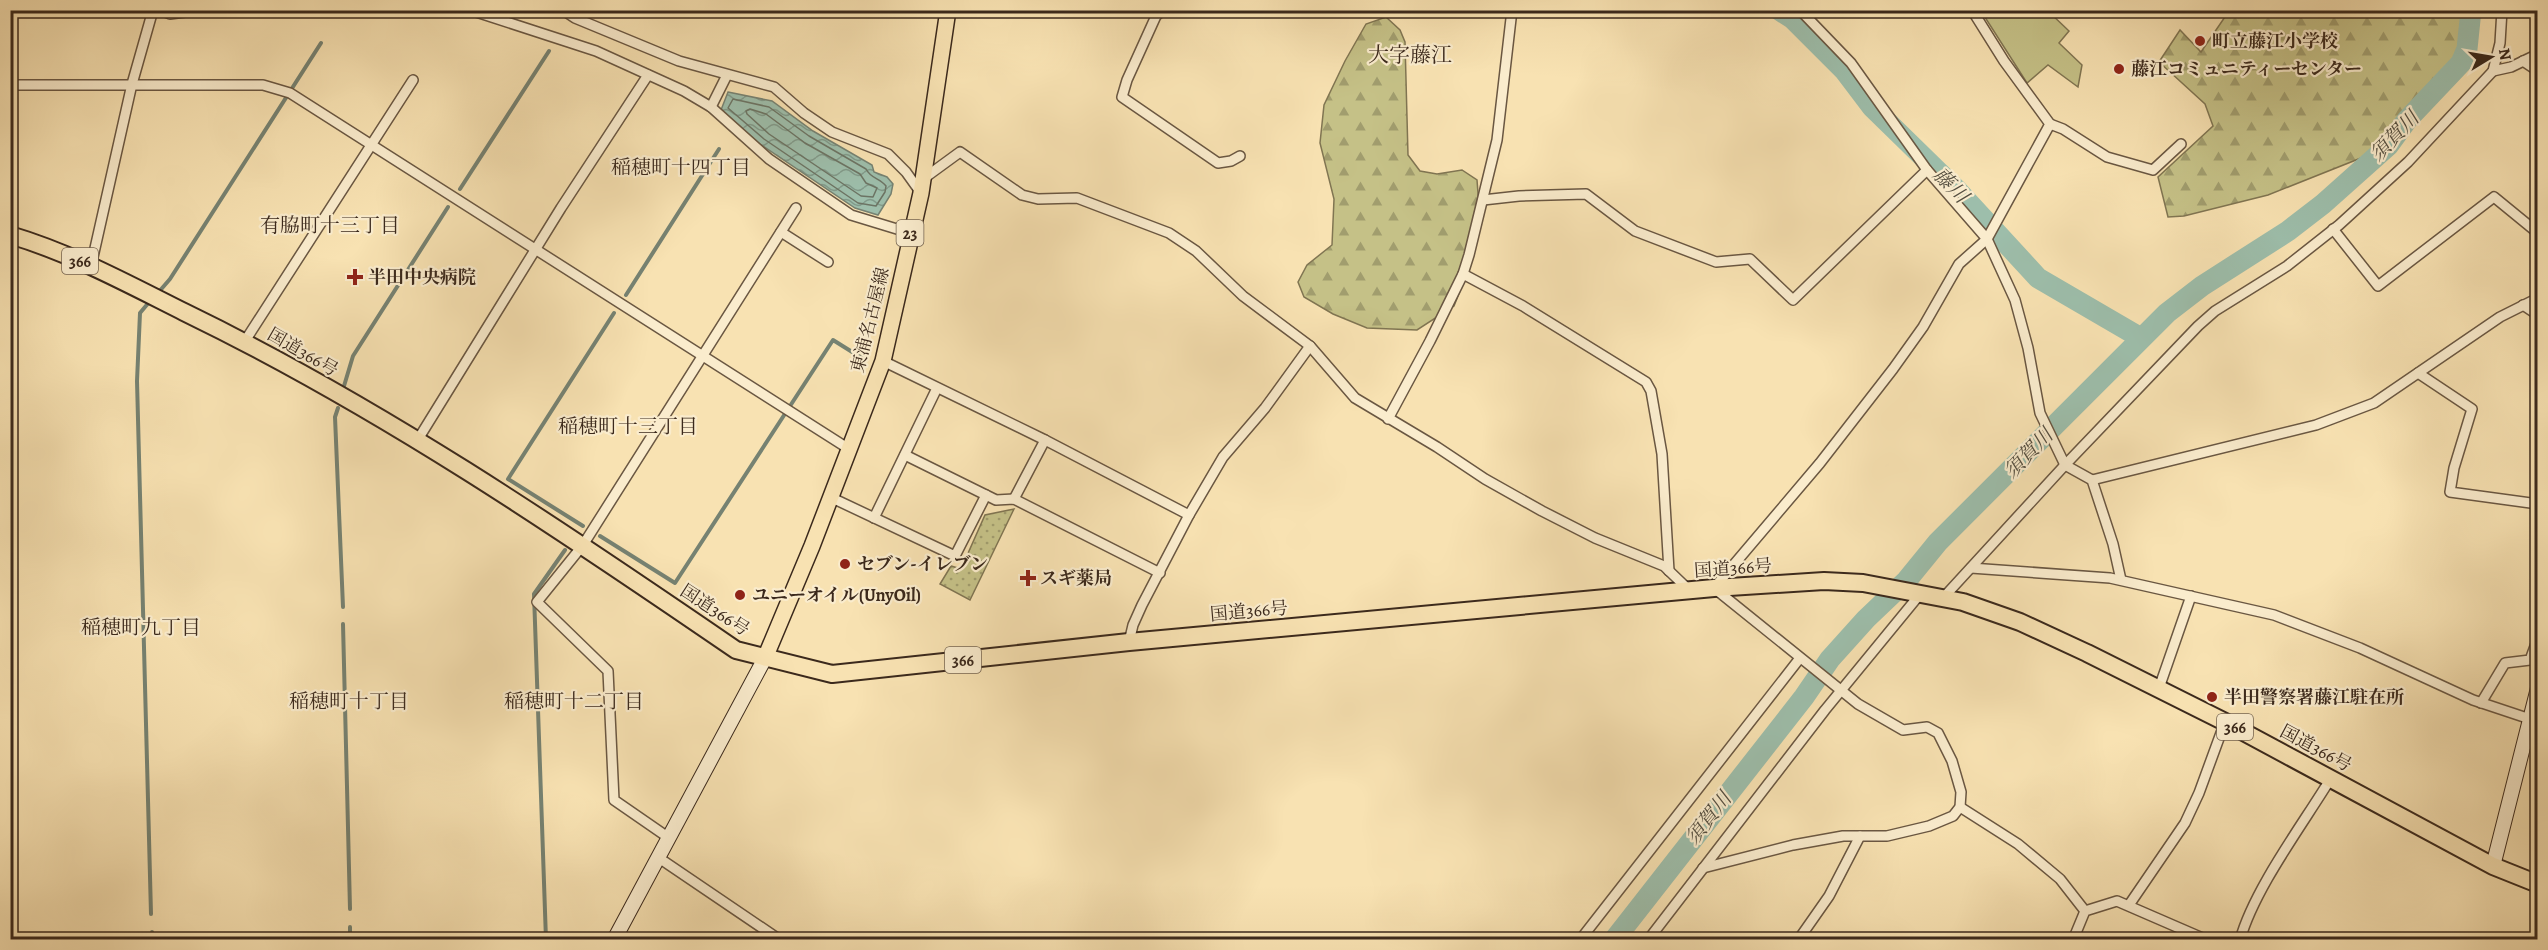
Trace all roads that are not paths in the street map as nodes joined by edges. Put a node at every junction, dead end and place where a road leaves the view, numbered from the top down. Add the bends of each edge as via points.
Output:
1 (153, 10) edge
2 (160, 10) edge
3 (200, 10) edge
4 (470, 10) edge
5 (563, 10) edge
6 (948, 10) edge
7 (1163, 10) edge
8 (1512, 10) edge
9 (1800, 10) edge
10 (1972, 10) edge
11 (2502, 10) edge
12 (2538, 54) edge
13 (2523, 61) junction
14 (2538, 70) edge
15 (2493, 71) junction
16 (648, 75) junction
17 (727, 75) junction
18 (413, 80) dead end
19 (132, 84) junction
20 (10, 85) edge
21 (711, 107) junction
22 (2050, 124) junction
23 (2181, 144) dead end
24 (371, 146) junction
25 (1240, 156) dead end
26 (1927, 170) junction
27 (922, 186) junction
28 (1483, 200) junction
29 (796, 208) dead end
30 (2333, 229) junction
31 (781, 232) junction
32 (910, 233) junction
33 (2538, 233) edge
34 (10, 235) edge
35 (1987, 239) junction
36 (535, 249) junction
37 (828, 262) dead end
38 (91, 266) junction
39 (1463, 274) junction
40 (2538, 298) edge
41 (2523, 305) junction
42 (2538, 315) edge
43 (245, 341) junction
44 (1310, 346) junction
45 (701, 356) junction
46 (883, 361) junction
47 (2418, 373) junction
48 (937, 388) junction
49 (1388, 419) junction
50 (1045, 440) junction
51 (417, 441) junction
52 (849, 449) junction
53 (905, 455) junction
54 (2063, 461) junction
55 (2092, 480) junction
56 (986, 495) junction
57 (830, 497) junction
58 (1014, 500) junction
59 (2538, 504) edge
60 (1189, 515) junction
61 (874, 518) junction
62 (583, 545) junction
63 (1971, 568) junction
64 (1669, 571) junction
65 (1160, 573) junction
66 (2121, 580) junction
67 (1714, 588) junction
68 (1690, 591) junction
69 (1922, 593) junction
70 (2191, 596) junction
71 (1943, 598) junction
72 (2538, 638) edge
73 (1129, 642) junction
74 (765, 658) junction
75 (1802, 659) junction
76 (1839, 687) junction
77 (2158, 688) junction
78 (2538, 688) edge
79 (2481, 703) junction
80 (2534, 721) edge
81 (2225, 722) junction
82 (2331, 778) junction
83 (1960, 807) junction
84 (1860, 836) junction
85 (669, 838) junction
86 (658, 858) junction
87 (2493, 867) junction
88 (1703, 868) junction
89 (2538, 884) edge
90 (2128, 905) junction
91 (2085, 911) junction
92 (614, 939) edge
93 (780, 939) edge
94 (1580, 939) edge
95 (1648, 939) edge
96 (1807, 939) edge
97 (2073, 939) edge
98 (2207, 939) edge
99 (2240, 939) edge

1 - 19 street
2 - 3 street via 170,14
4 - 16 street via 596,51
5 - 17 street via 658,53
6 - 27 main road, 東浦名古屋線 / 23
7 - 25 street via 1156,16 1122,97 1218,163
8 - 28 street via 1497,140
9 - 26 street via 1851,63
10 - 22 street
11 - 15 street
12 - 13 street
13 - 14 street
13 - 15 street
15 - 30 street via 2408,162
16 - 21 street
16 - 36 street
17 - 21 street
17 - 27 street via 774,87 832,132 888,154
18 - 24 street
19 - 20 street
19 - 24 street via 263,86 290,93
19 - 38 street
21 - 32 street via 760,152 851,215
22 - 23 street via 2107,157 2153,170
22 - 35 street
24 - 36 street
24 - 43 street
26 - 28 street via 1793,300 1750,259 1716,262 1635,231 1586,194
26 - 35 street
27 - 32 main road, 東浦名古屋線 / 23
27 - 44 street via 960,152 1022,195 1038,199 1077,198 1155,227 1196,251 1244,296
28 - 39 street
29 - 31 street
30 - 33 street via 2378,286 2494,197
30 - 54 street via 2287,266 2215,311
31 - 37 street
31 - 45 street
32 - 46 main road, 東浦名古屋線 / 23
34 - 38 highway, 国道366号 / 366
35 - 54 street via 2015,300 2040,413
35 - 67 street via 1959,264 1923,327 1828,454
36 - 45 street
36 - 51 street
38 - 43 highway, 国道366号 / 366
39 - 49 street
39 - 64 street via 1646,382 1662,454
40 - 41 street
41 - 42 street
41 - 47 street
43 - 51 highway, 国道366号 / 366
44 - 49 street via 1355,398
44 - 60 street via 1223,458
45 - 52 street
45 - 62 street
46 - 48 street
46 - 52 main road, 東浦名古屋線 / 23
47 - 55 street via 2374,403 2316,424
47 - 59 street via 2472,409 2450,492
48 - 50 street
48 - 53 street
49 - 64 street via 1542,511 1594,537 1650,558
50 - 58 street
50 - 60 street
51 - 62 highway, 国道366号 / 366
52 - 57 main road, 東浦名古屋線 / 23
53 - 56 street
53 - 61 street
54 - 55 street
54 - 63 street
55 - 66 street
56 - 58 street via 996,500
56 - 61 street via 955,556
57 - 61 street
57 - 74 main road, 東浦名古屋線 / 23
58 - 65 street
60 - 65 street
62 - 74 highway, 国道366号 / 366 via 736,650
62 - 85 street via 537,602 608,671 614,800
63 - 66 street
63 - 71 street
64 - 68 street
65 - 73 street via 1133,625
66 - 70 street
67 - 68 highway, 国道366号 / 366
67 - 69 highway, 国道366号 / 366 via 1824,581
67 - 75 street
68 - 73 highway, 国道366号 / 366
69 - 71 highway, 国道366号 / 366
69 - 76 street
70 - 77 street
70 - 79 street via 2274,615 2360,648
71 - 77 highway, 国道366号 / 366 via 2020,622
72 - 79 street via 2530,660 2505,663
73 - 74 highway, 国道366号 / 366 via 832,674
74 - 85 street
75 - 76 street
75 - 94 street
76 - 83 street via 1858,704 1903,730 1928,727 1938,733 1952,760 1961,792
76 - 88 street
77 - 81 highway, 国道366号 / 366
78 - 80 street
79 - 80 street
80 - 87 street
81 - 82 highway, 国道366号 / 366
81 - 90 street via 2185,823
82 - 87 highway, 国道366号 / 366
82 - 99 street via 2271,875
83 - 84 street via 1953,816 1929,826 1887,836
83 - 91 street via 2018,844 2060,879
84 - 88 street via 1793,845
84 - 96 street via 1829,896 1801,936
85 - 86 street
86 - 92 street
86 - 93 street
87 - 89 highway, 国道366号 / 366
88 - 95 street
90 - 91 street via 2108,902
90 - 98 street
91 - 97 street

